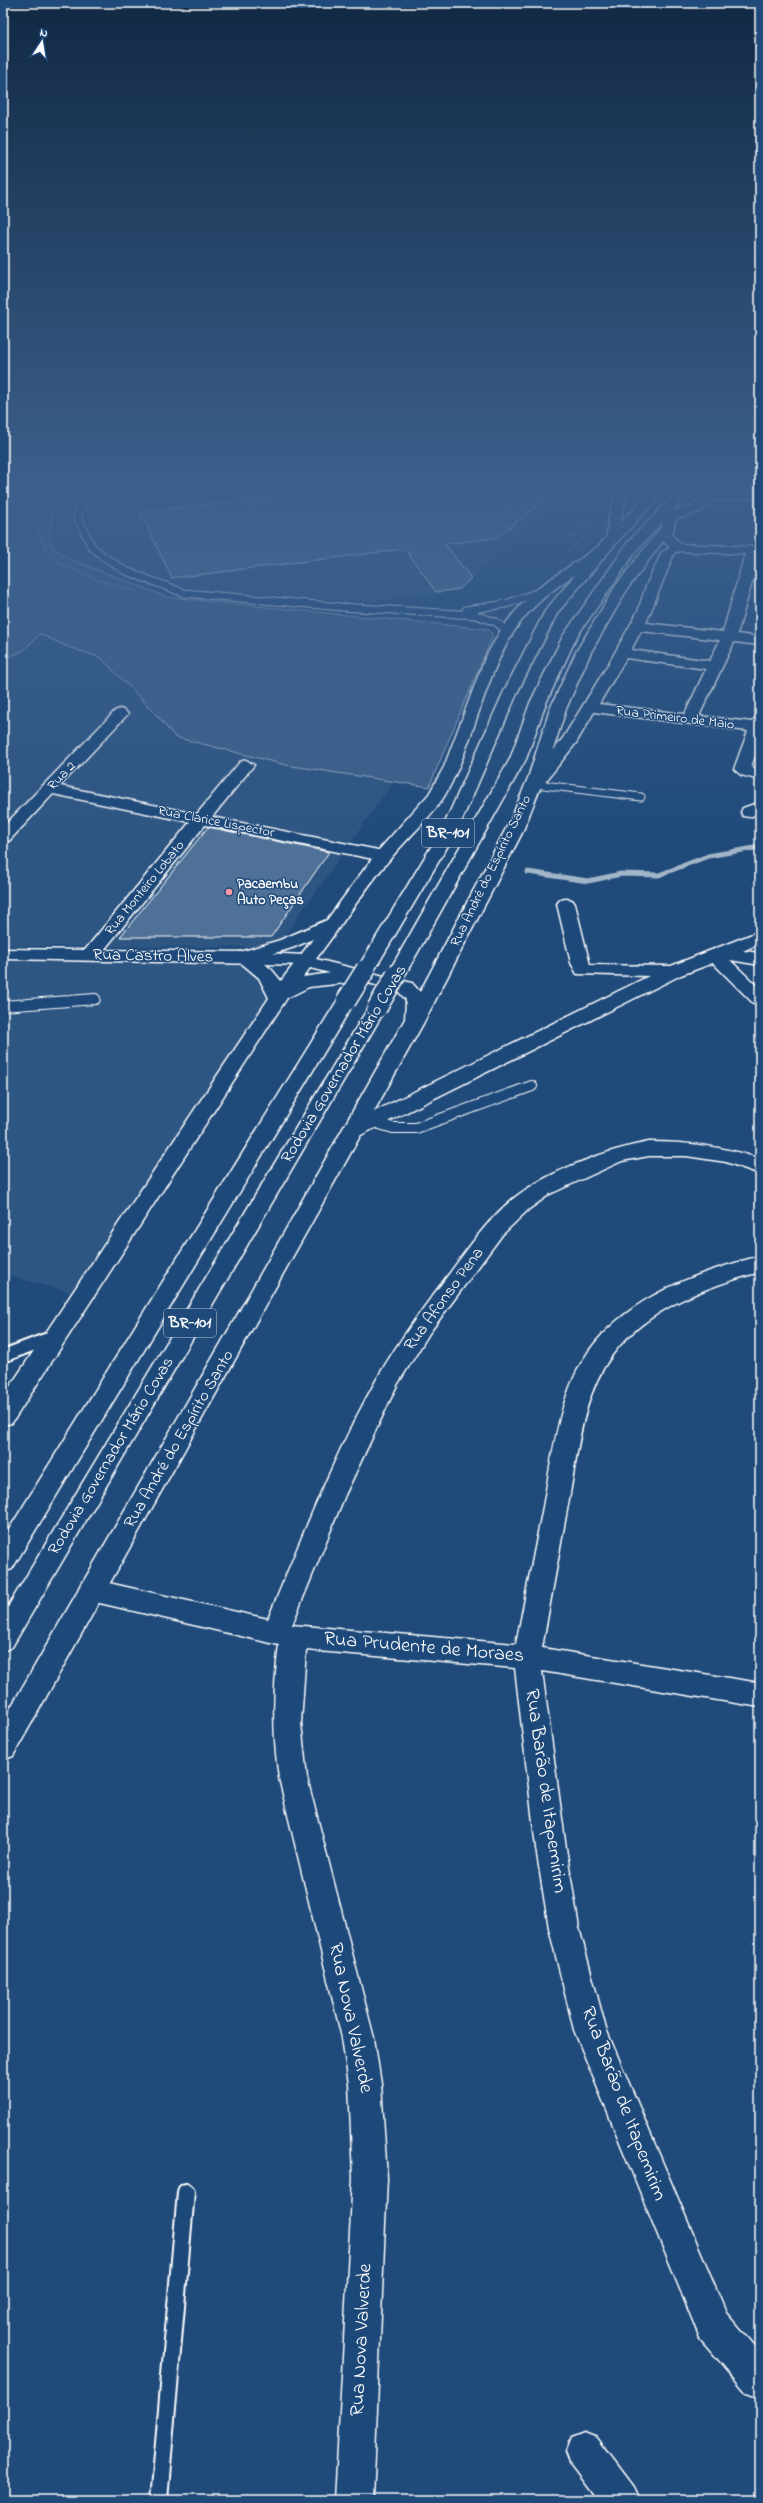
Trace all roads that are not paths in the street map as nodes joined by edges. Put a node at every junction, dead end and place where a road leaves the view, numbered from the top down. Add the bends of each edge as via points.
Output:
1 (402, 610) edge
2 (461, 610) edge
3 (524, 610) edge
4 (553, 610) edge
5 (588, 610) edge
6 (606, 610) edge
7 (643, 610) edge
8 (738, 610) edge
9 (419, 611) junction
10 (637, 626) junction
11 (507, 631) junction
12 (729, 636) junction
13 (760, 641) edge
14 (622, 653) junction
15 (715, 666) junction
16 (590, 707) junction
17 (120, 714) dead end
18 (690, 720) junction
19 (759, 726) edge
20 (246, 765) dead end
21 (760, 775) edge
22 (534, 786) junction
23 (50, 789) junction
24 (641, 798) dead end
25 (201, 819) junction
26 (3, 837) edge
27 (383, 856) junction
28 (566, 904) dead end
29 (332, 923) junction
30 (760, 936) edge
31 (3, 954) edge
32 (720, 954) junction
33 (90, 955) junction
34 (243, 957) junction
35 (760, 959) edge
36 (304, 961) junction
37 (674, 971) junction
38 (363, 972) junction
39 (278, 998) junction
40 (95, 999) dead end
41 (760, 999) edge
42 (3, 1006) edge
43 (413, 1025) junction
44 (532, 1086) dead end
45 (362, 1125) junction
46 (760, 1167) edge
47 (760, 1264) edge
48 (56, 1336) junction
49 (6, 1352) edge
50 (3, 1416) edge
51 (3, 1561) edge
52 (91, 1590) junction
53 (284, 1636) junction
54 (3, 1639) edge
55 (527, 1656) junction
56 (760, 1695) edge
57 (3, 1747) edge
58 (186, 2192) dead end
59 (760, 2380) edge
60 (584, 2451) dead end
61 (160, 2500) edge
62 (354, 2500) edge
63 (621, 2500) edge

1 - 9 lane
2 - 9 lane
3 - 11 main road, Rodovia Governador Mário Covas
4 - 38 main road, Rodovia Governador Mário Covas / BR-101 via 535,642 451,827
5 - 54 main road, Rodovia Governador Mário Covas / BR-101, bridge via 570,636 538,703 518,758 396,975
6 - 22 main road, Rua André do Espírito Santo via 570,681 552,725
7 - 10 main road, Rua Primeiro de Maio
8 - 12 main road
9 - 11 lane via 475,615 496,622
10 - 12 main road
10 - 14 main road, Rua Primeiro de Maio
11 - 27 main road, Rodovia Governador Mário Covas via 495,650 445,782 427,807
12 - 13 main road
12 - 15 main road
14 - 15 main road
14 - 16 main road, Rua Primeiro de Maio
15 - 18 main road
16 - 18 main road, Rua Primeiro de Maio
16 - 22 main road, Rua Primeiro de Maio via 570,740
17 - 23 main road, Rua 2
18 - 19 main road, Rua Primeiro de Maio
19 - 21 main road via 742,768
20 - 25 main road, Rua Monteiro Lobato
22 - 24 lane
22 - 43 main road, Rua André do Espírito Santo via 489,882
23 - 25 main road, Rua Clarice Lispector
23 - 26 main road, Rua 2
25 - 27 main road, Rua Clarice Lispector
25 - 33 main road, Rua Monteiro Lobato
27 - 29 main road, Rodovia Governador Mário Covas
28 - 37 main road via 581,968 584,970
29 - 34 main road via 286,944
29 - 36 main road, Rodovia Governador Mário Covas
30 - 32 main road
31 - 33 main road, Rua Castro Alves
32 - 35 main road
32 - 37 main road
32 - 41 main road
33 - 34 main road, Rua Castro Alves
34 - 36 main road, Rua Castro Alves
34 - 39 main road via 268,975
36 - 38 main road, Rua Castro Alves
36 - 39 main road, Rodovia Governador Mário Covas
37 - 45 main road
38 - 39 main road via 304,982
38 - 43 main road, Rua Castro Alves via 410,990 417,1004
38 - 51 main road, Rodovia Governador Mário Covas / BR-101, bridge
39 - 48 main road, Rodovia Governador Mário Covas
40 - 42 lane
43 - 45 main road, Rua André do Espírito Santo
44 - 45 lane via 416,1128 400,1130
45 - 52 main road, Rua André do Espírito Santo
46 - 53 main road, Rua Afonso Pena via 729,1156 686,1149 649,1149 617,1155 542,1189 521,1204 494,1230 422,1326 387,1382 332,1495
47 - 55 main road, Rua Barão de Itapemirim via 739,1269 676,1294 642,1314 609,1342 589,1375 574,1412
48 - 49 lane
48 - 50 main road, Rodovia Governador Mário Covas
52 - 53 main road, Rua Prudente de Moraes
52 - 57 main road, Rua André do Espírito Santo
53 - 55 main road, Rua Prudente de Moraes
53 - 62 main road, Rua Nova Valverde via 287,1744 293,1778 358,2038 369,2130 370,2178
55 - 56 main road, Rua Prudente de Moraes
55 - 59 main road, Rua Barão de Itapemirim via 551,1848 564,1928 590,2030 713,2324
58 - 61 lane
60 - 63 main road

